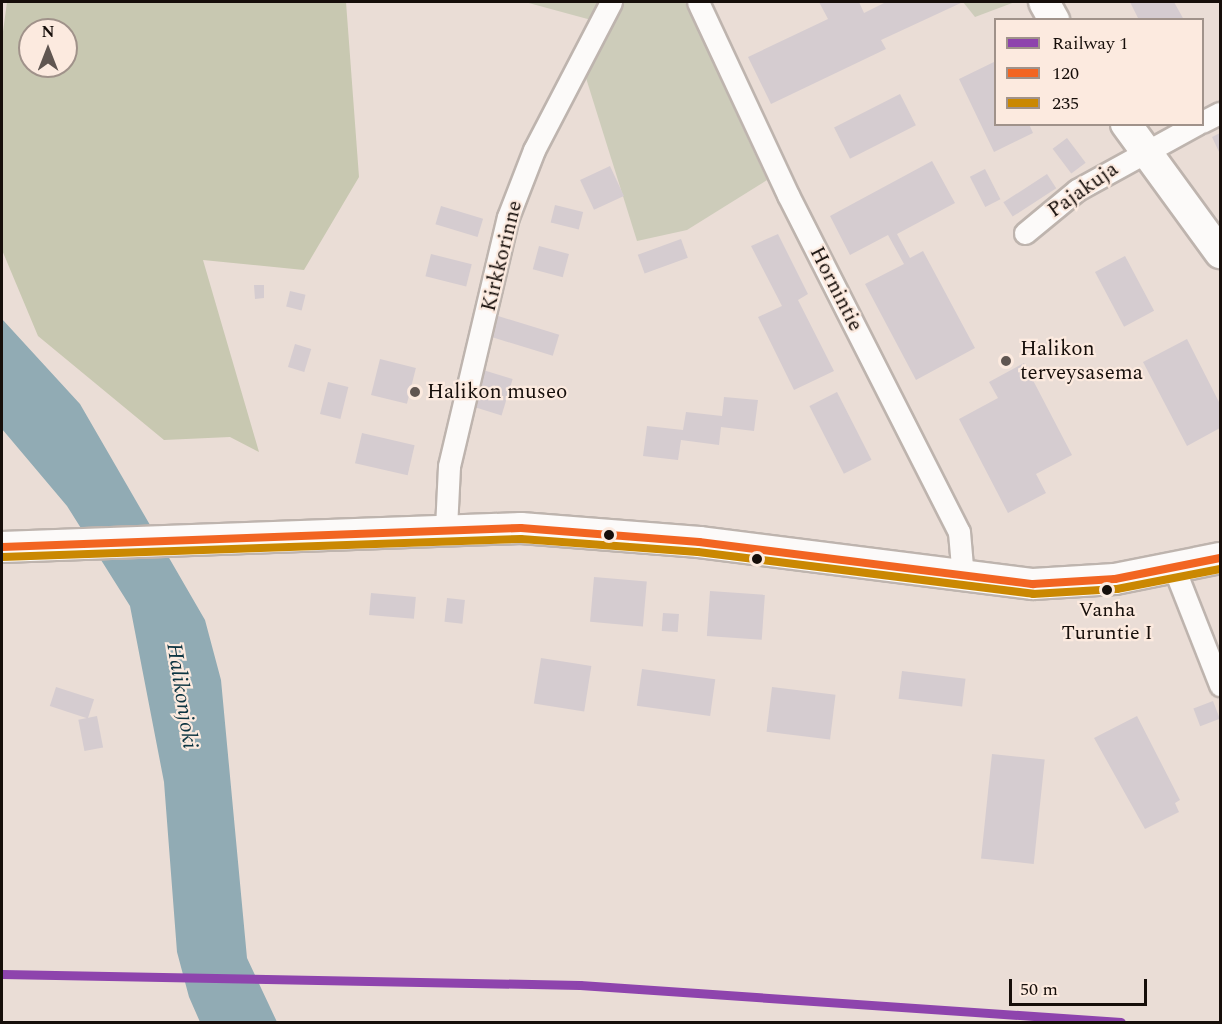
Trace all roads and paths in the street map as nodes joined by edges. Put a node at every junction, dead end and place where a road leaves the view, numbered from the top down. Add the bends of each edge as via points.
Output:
1 (611, 2) edge
2 (698, 2) edge
3 (1044, 2) edge
4 (1053, 18) edge
5 (1221, 113) edge
6 (1204, 122) edge
7 (1127, 126) edge
8 (1193, 126) edge
9 (1144, 150) junction
10 (1025, 233) dead end
11 (1221, 253) edge
12 (446, 528) junction
13 (2, 547) edge
14 (1221, 558) edge
15 (1174, 568) junction
16 (963, 578) junction
17 (1221, 685) edge

1 - 12 street, Kirkkorinne via 534,150 508,217 449,466
2 - 16 street, Hornintie via 788,195 958,532
3 - 4 street
5 - 6 street
7 - 9 street
8 - 9 street, Pajakuja
9 - 10 street, Pajakuja via 1077,190
9 - 11 street
12 - 13 street
12 - 16 street via 699,542
14 - 15 street
15 - 16 street via 1071,584
15 - 17 street

